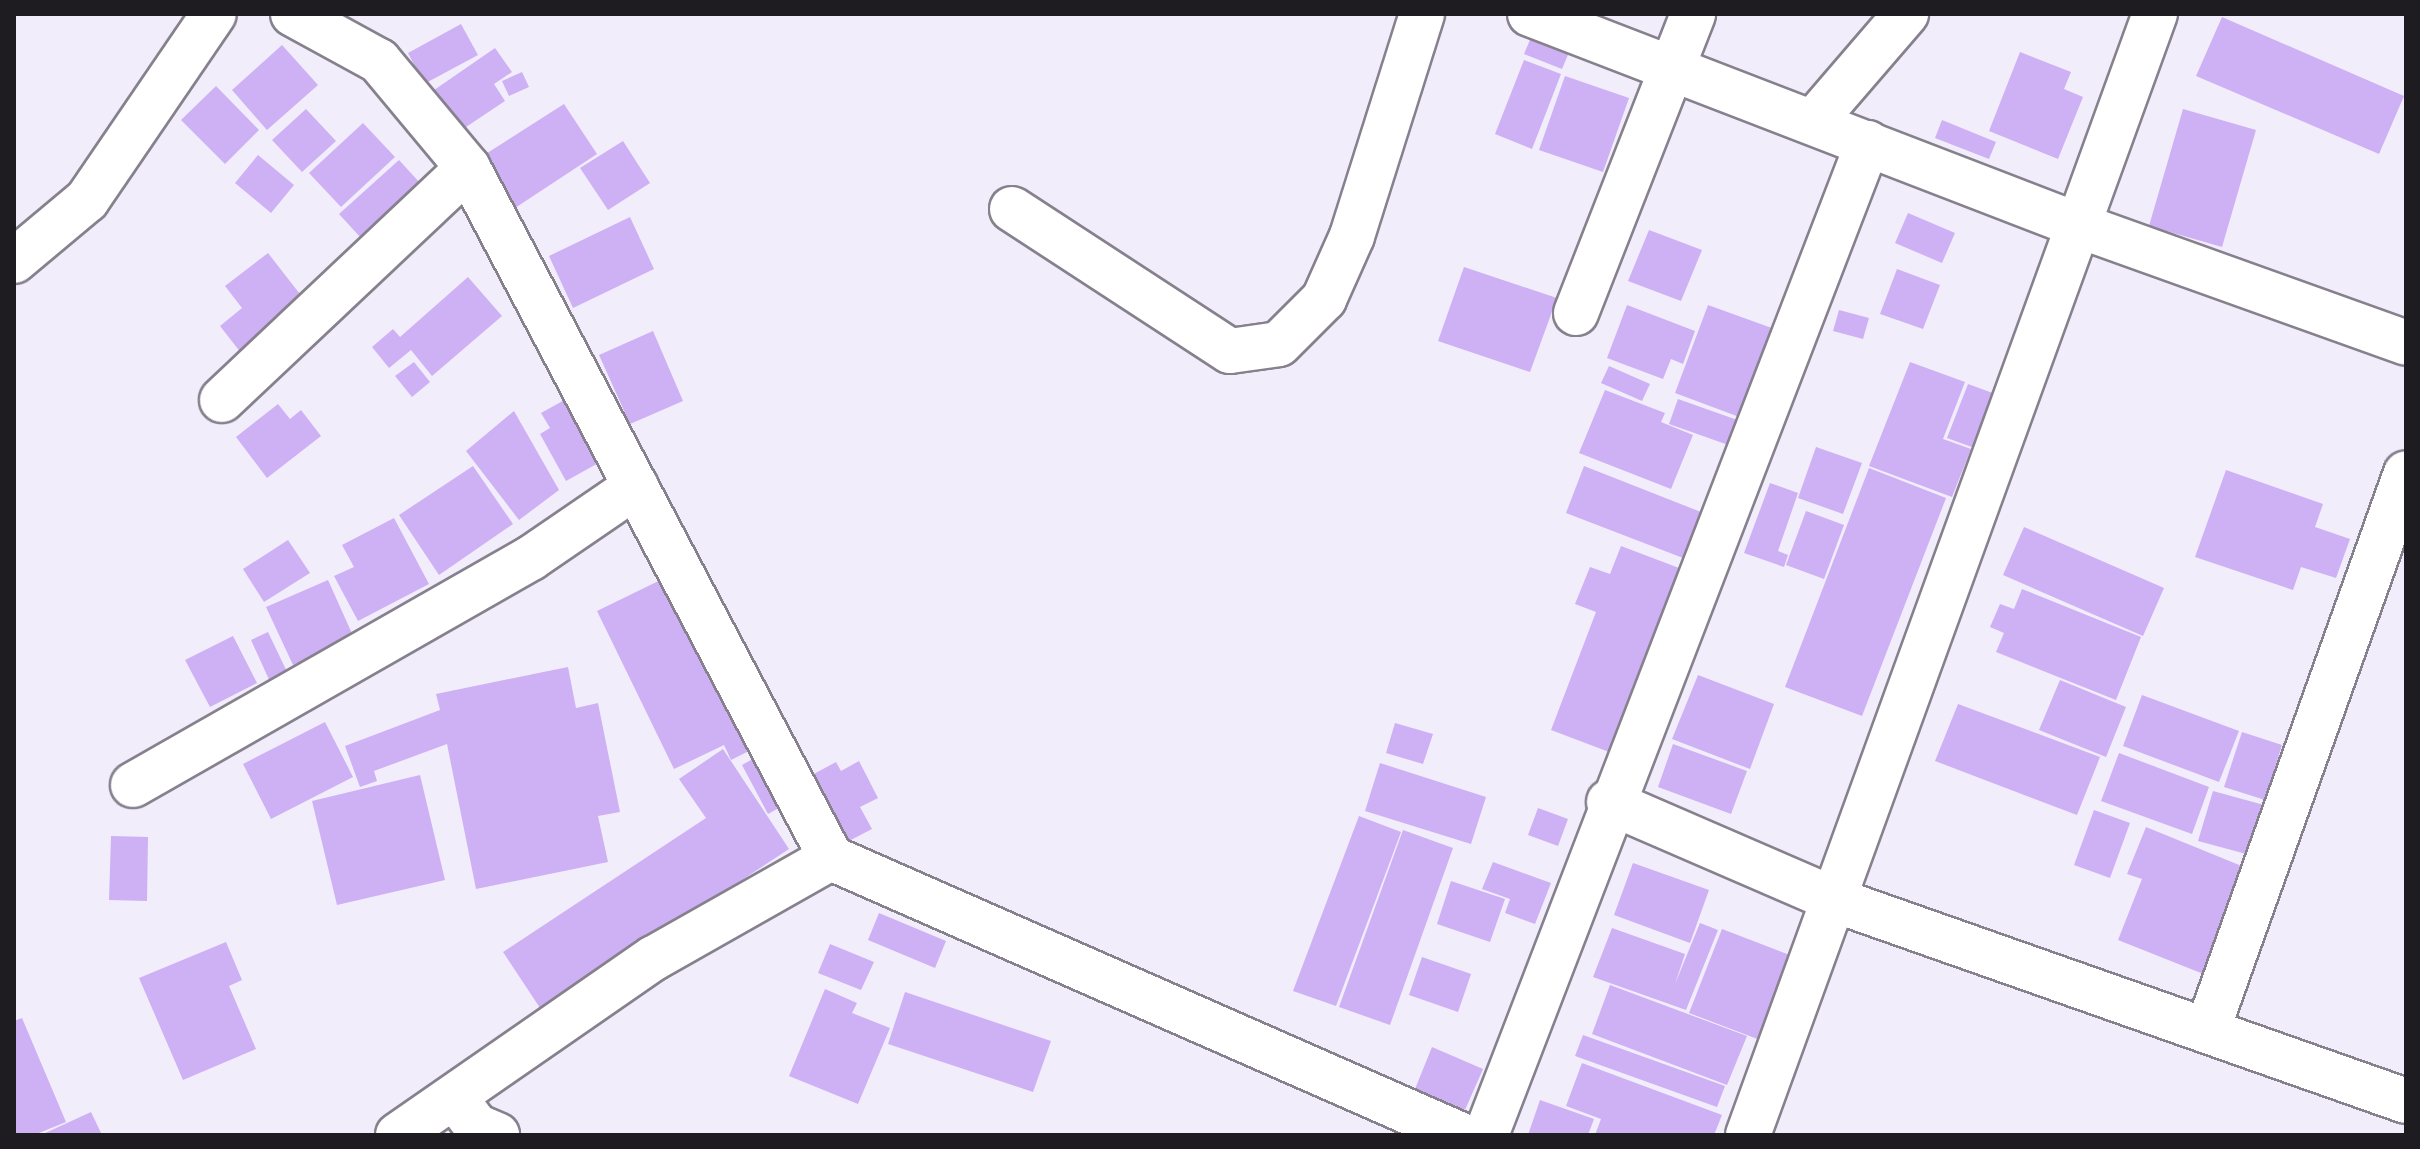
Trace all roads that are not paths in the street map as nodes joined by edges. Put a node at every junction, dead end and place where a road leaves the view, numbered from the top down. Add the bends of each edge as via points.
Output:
1 (214, 14) edge
2 (293, 14) edge
3 (1422, 14) edge
4 (1530, 14) edge
5 (1693, 14) edge
6 (1906, 14) edge
7 (2155, 14) edge
8 (1675, 67) junction
9 (1813, 122) junction
10 (1868, 143) junction
11 (468, 168) junction
12 (1012, 209) dead end
13 (2080, 226) junction
14 (14, 261) edge
15 (1576, 313) dead end
16 (2406, 343) edge
17 (222, 400) dead end
18 (2406, 473) edge
19 (636, 486) junction
20 (133, 785) dead end
21 (1609, 802) junction
22 (831, 858) junction
23 (1835, 900) junction
24 (2207, 1031) junction
25 (2406, 1101) edge
26 (475, 1123) edge
27 (398, 1135) edge
28 (1461, 1135) edge
29 (1486, 1135) edge
30 (1748, 1135) edge

1 - 14 street via 87,200
2 - 11 street via 379,61
3 - 12 street via 1352,236 1324,299 1279,344 1230,351
4 - 8 street
5 - 8 street
6 - 9 street
7 - 13 street
8 - 9 street
8 - 15 street
9 - 10 street
10 - 13 street
10 - 21 street
11 - 17 street
11 - 19 street
13 - 16 street
13 - 23 street
18 - 24 street
19 - 20 street via 531,558
19 - 22 street
21 - 23 street
21 - 29 street
22 - 26 street via 654,958
22 - 28 street
23 - 24 street
23 - 30 street
24 - 25 street
26 - 27 street

